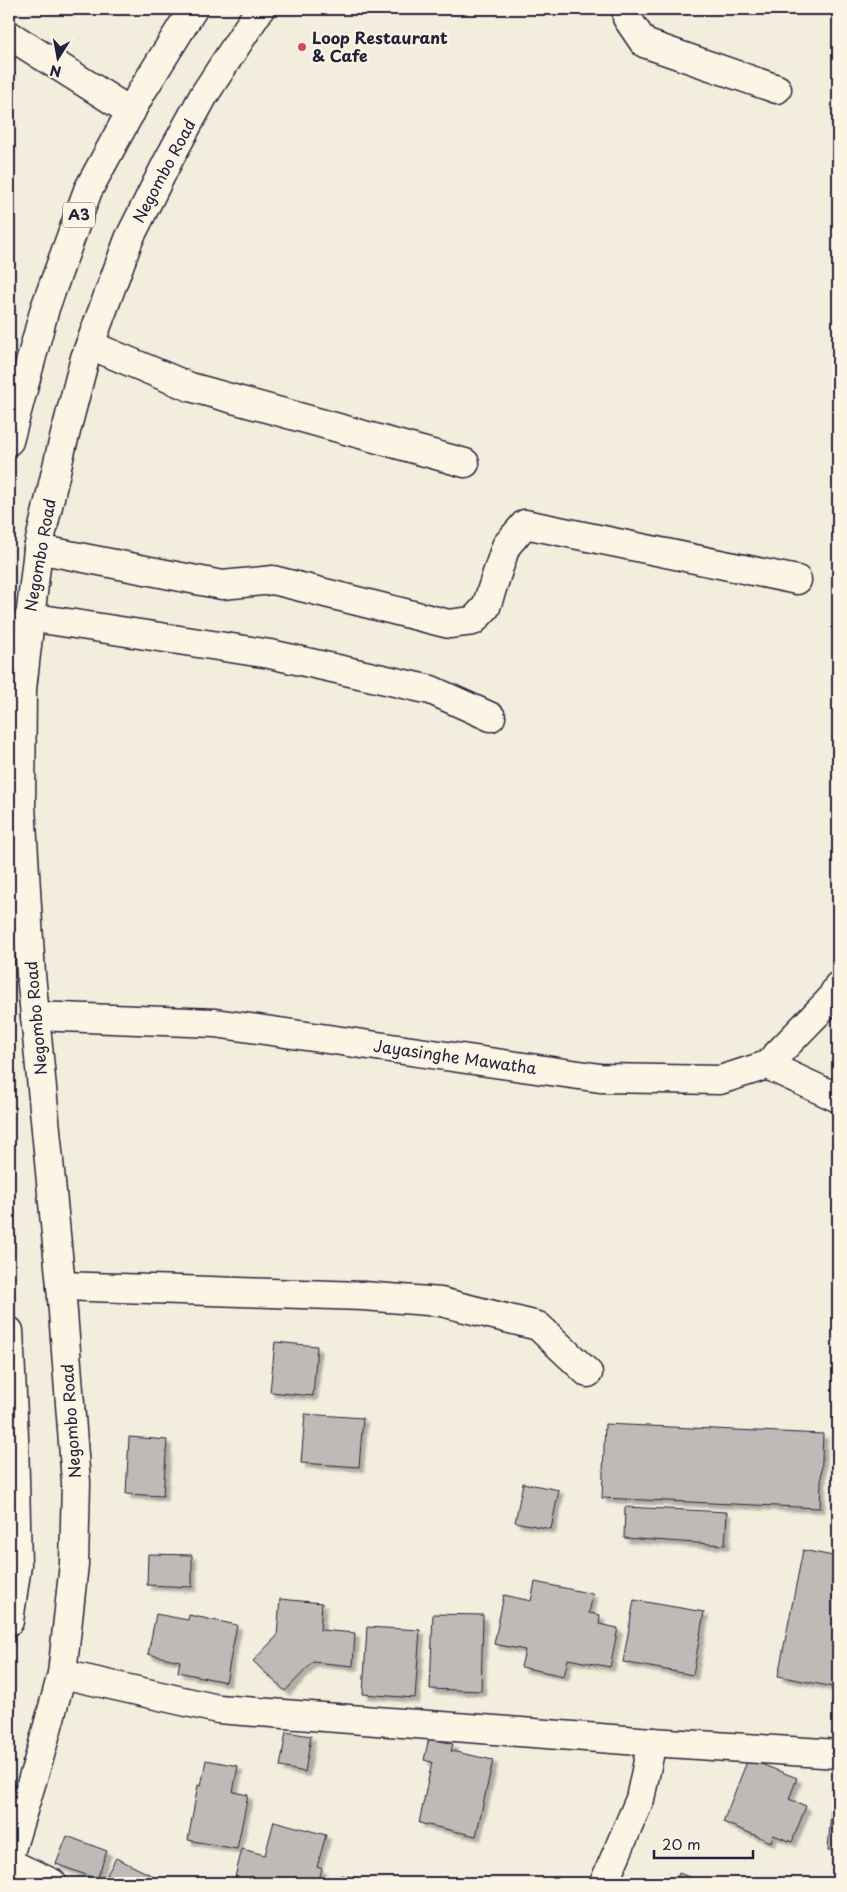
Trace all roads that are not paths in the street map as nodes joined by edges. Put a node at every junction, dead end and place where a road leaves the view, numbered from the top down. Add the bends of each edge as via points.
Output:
1 (193, 9) edge
2 (260, 9) edge
3 (628, 9) edge
4 (9, 35) edge
5 (776, 89) dead end
6 (131, 112) junction
7 (90, 345) junction
8 (9, 440) edge
9 (465, 463) dead end
10 (38, 549) junction
11 (797, 580) dead end
12 (29, 617) junction
13 (491, 717) dead end
14 (838, 986) edge
15 (35, 1016) junction
16 (767, 1065) junction
17 (838, 1098) edge
18 (61, 1286) junction
19 (9, 1331) edge
20 (588, 1373) dead end
21 (13, 1565) edge
22 (9, 1621) edge
23 (62, 1674) junction
24 (652, 1742) junction
25 (838, 1754) edge
26 (9, 1856) edge
27 (9, 1863) edge
28 (52, 1883) edge
29 (604, 1883) edge

1 - 6 main road, A3
2 - 7 main road, Negombo Road via 204,95 169,159 129,239
3 - 5 main road via 627,18 644,43
4 - 6 main road
6 - 8 main road, A3 via 88,190 45,308
7 - 9 main road via 190,387
7 - 10 main road, Negombo Road
10 - 11 main road via 222,585 273,580 449,624 473,621 486,607 506,546 526,524
10 - 12 main road, Negombo Road
12 - 13 main road via 280,656 431,690
12 - 15 main road, Negombo Road via 22,689 21,806
14 - 16 main road, Jayasinghe Mawatha via 830,1000
15 - 16 main road, Jayasinghe Mawatha via 215,1023 600,1078 720,1080
15 - 18 main road, Negombo Road
16 - 17 main road
18 - 20 main road via 363,1296 441,1302 538,1326
18 - 23 main road, Negombo Road via 76,1482 74,1564
19 - 21 main road via 14,1438
21 - 22 main road
23 - 24 main road via 218,1708
23 - 26 main road, Negombo Road
24 - 25 main road
24 - 29 main road via 640,1799
27 - 28 main road

